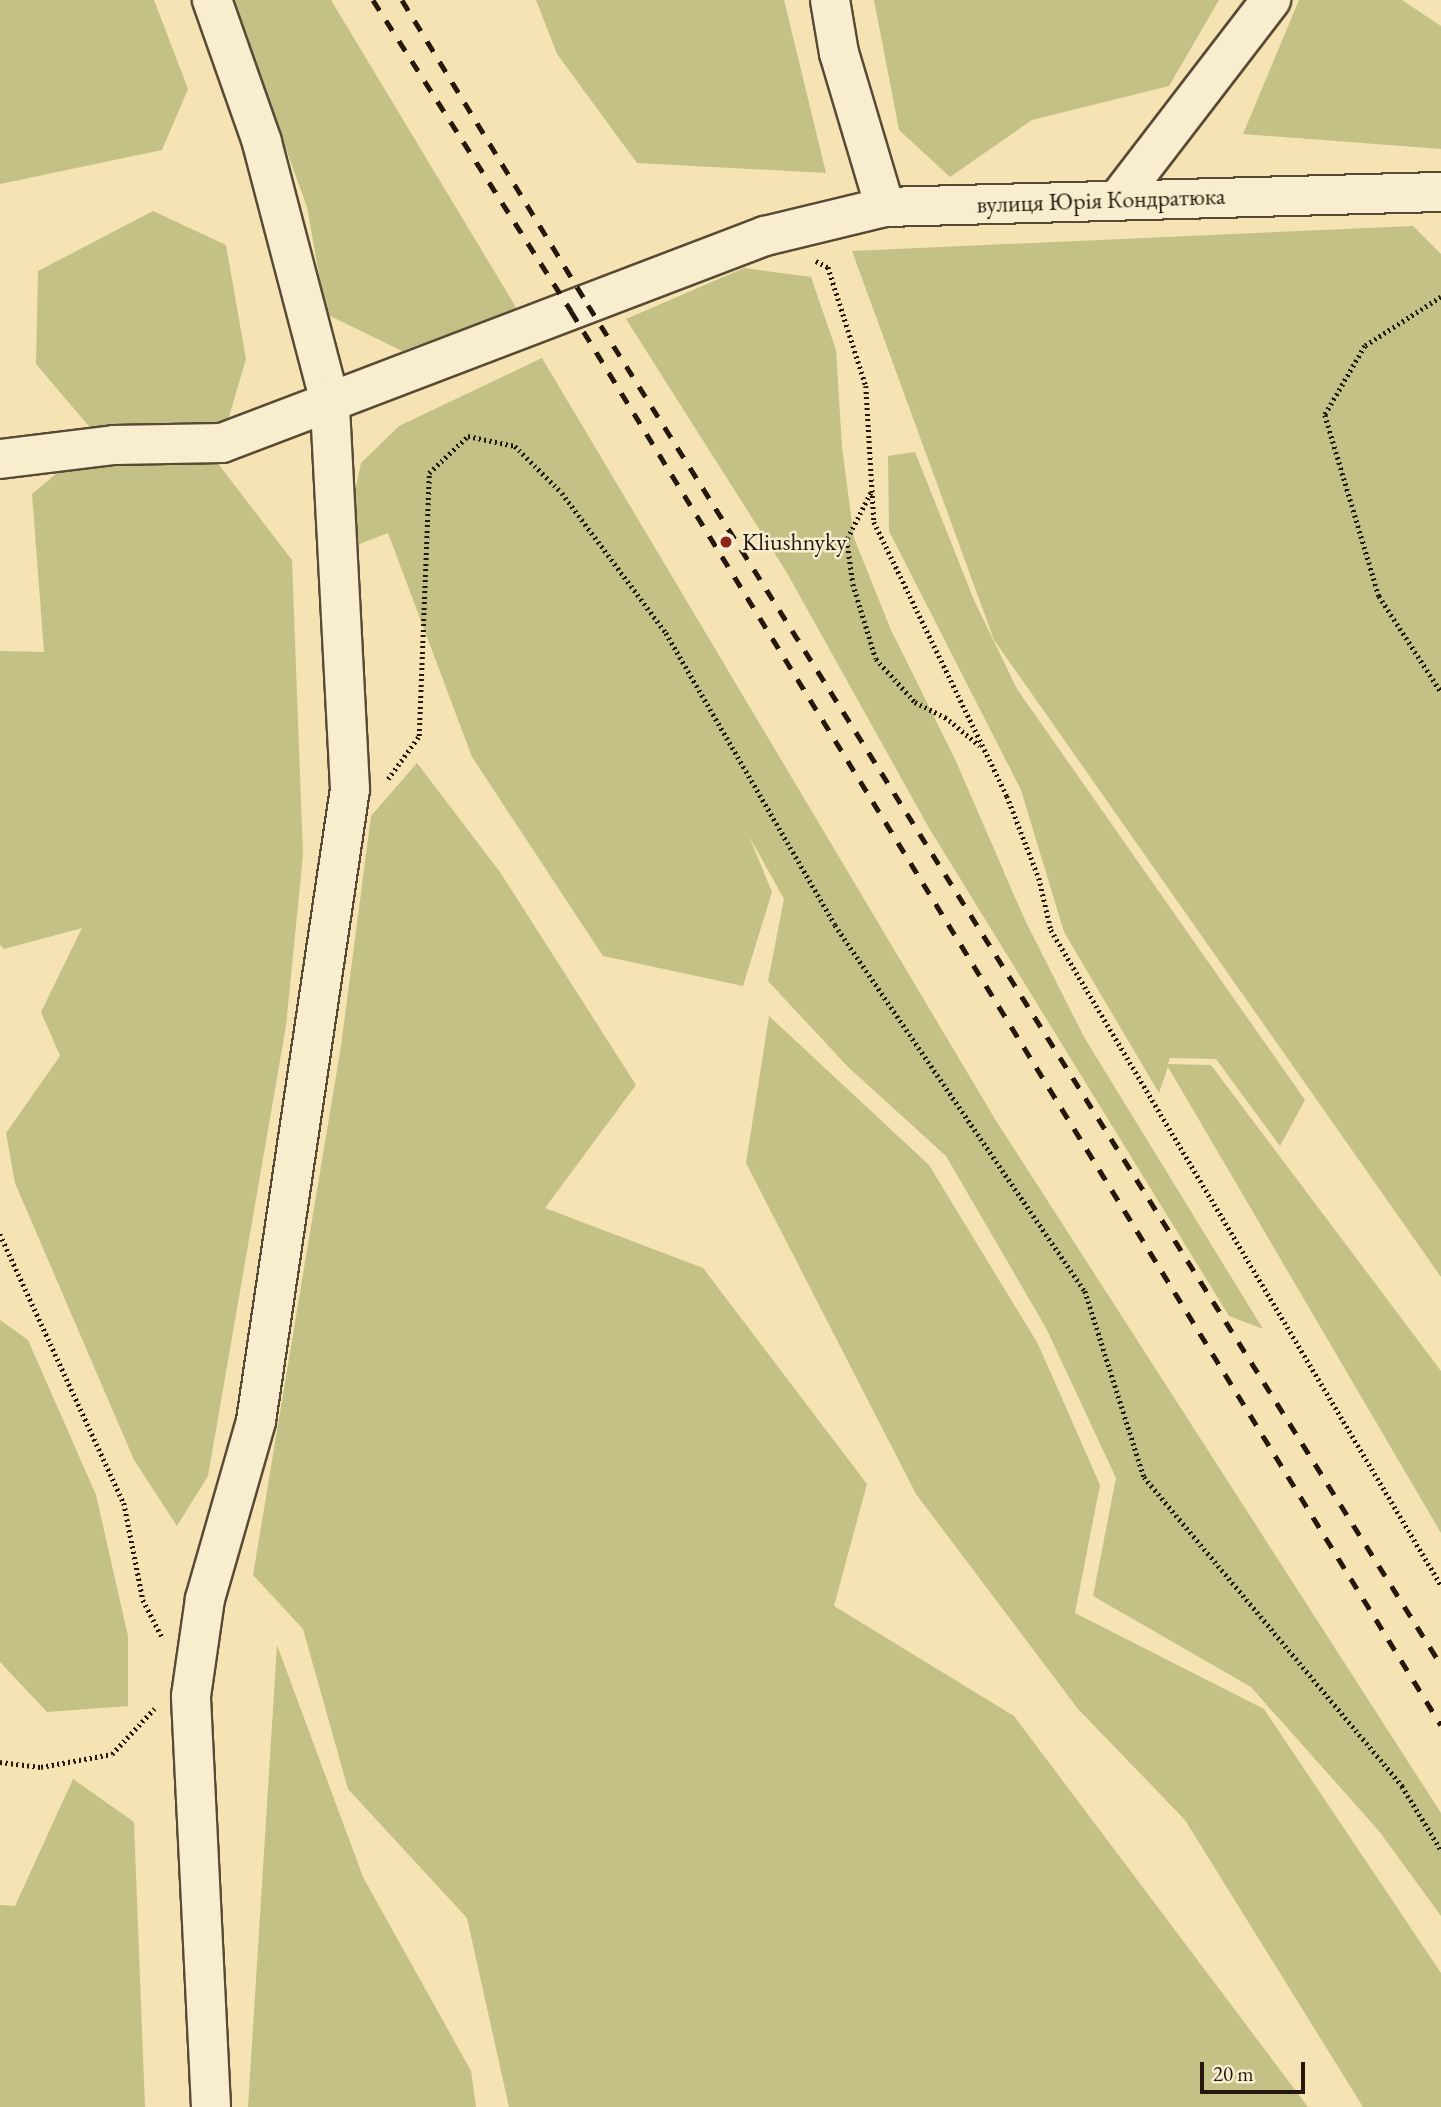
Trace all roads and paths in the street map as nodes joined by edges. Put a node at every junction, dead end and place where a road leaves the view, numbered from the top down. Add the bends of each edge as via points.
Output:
1 (212, 0) edge
2 (830, 0) edge
3 (1271, 0) edge
4 (1441, 192) edge
5 (1119, 198) junction
6 (885, 207) junction
7 (765, 236) junction
8 (1441, 297) edge
9 (330, 402) junction
10 (0, 459) edge
11 (872, 492) junction
12 (1441, 692) edge
13 (982, 747) junction
14 (381, 788) dead end
15 (0, 1234) edge
16 (1441, 1585) edge
17 (191, 1696) junction
18 (0, 1762) edge
19 (1441, 1850) edge
20 (211, 2107) edge

1 - 9 street via 262,142
2 - 6 street via 839,53
3 - 5 street
4 - 5 street, вулиця Юрія Кондратюка
5 - 6 street, вулиця Юрія Кондратюка
6 - 7 street, вулиця Юрія Кондратюка
7 - 9 street, вулиця Юрія Кондратюка
7 - 11 path via 828,267 866,386
8 - 12 path via 1365,346 1325,415 1379,596
9 - 10 street, вулиця Юрія Кондратюка via 222,443 114,445
9 - 17 street via 350,789 256,1422 205,1599
11 - 13 path via 874,522
11 - 13 path via 847,540 853,584 876,659 915,702 945,717
13 - 16 path via 1039,878 1051,930
14 - 19 path via 419,736 429,473 468,436 515,446 562,493 666,633 835,925 1085,1291 1144,1477 1402,1786
15 - 17 path via 124,1503 143,1600
17 - 18 path via 159,1704 112,1754 41,1767
17 - 20 street

